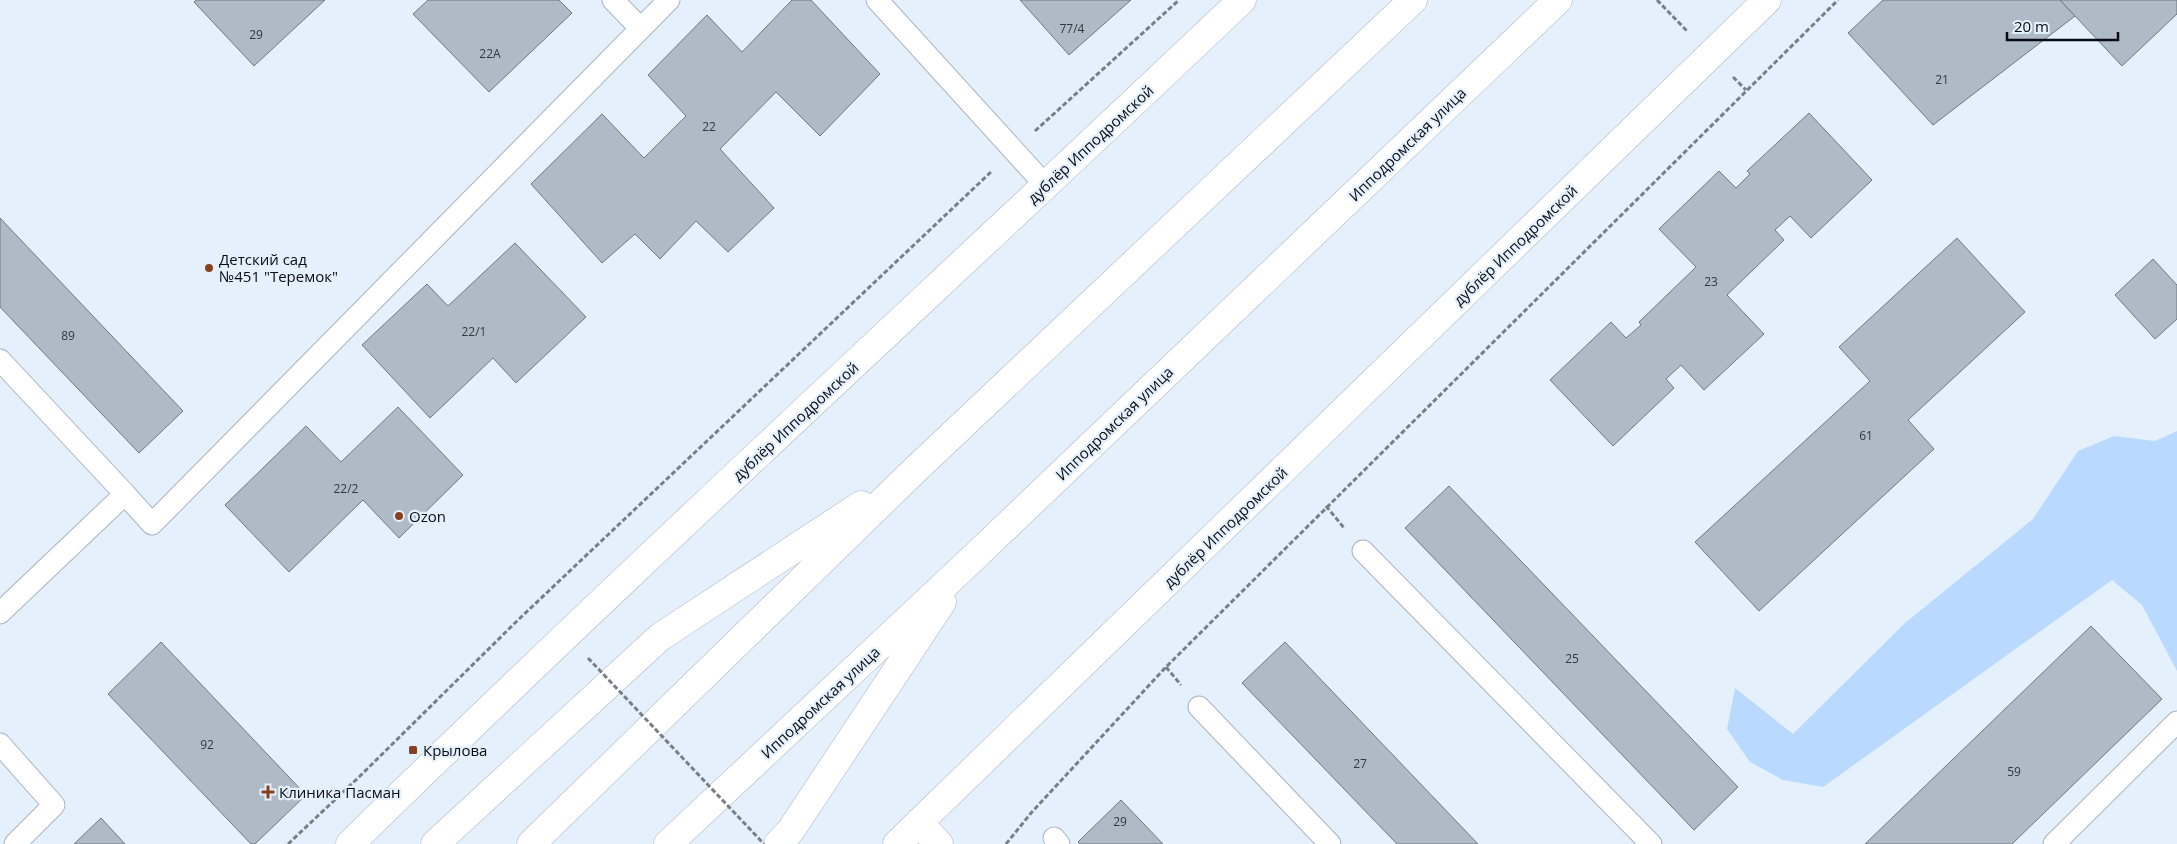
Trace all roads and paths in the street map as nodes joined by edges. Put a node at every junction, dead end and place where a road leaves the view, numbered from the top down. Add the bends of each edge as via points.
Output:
1 (612, 0) edge
2 (669, 0) edge
3 (877, 0) edge
4 (1179, 0) edge
5 (1242, 0) edge
6 (1413, 0) edge
7 (1657, 0) edge
8 (1767, 0) edge
9 (1838, 0) edge
10 (1557, 2) edge
11 (640, 28) junction
12 (1691, 35) dead end
13 (1014, 150) junction
14 (1046, 186) junction
15 (0, 360) edge
16 (915, 470) junction
17 (124, 494) junction
18 (1363, 551) dead end
19 (969, 562) junction
20 (0, 613) edge
21 (588, 658) dead end
22 (1199, 706) dead end
23 (2177, 722) edge
24 (0, 744) edge
25 (919, 823) junction
26 (15, 844) edge
27 (288, 844) edge
28 (350, 844) edge
29 (435, 844) edge
30 (531, 844) edge
31 (668, 844) edge
32 (764, 844) edge
33 (778, 844) edge
34 (897, 844) edge
35 (939, 844) edge
36 (1006, 844) edge
37 (1330, 844) edge
38 (1651, 844) edge
39 (2054, 844) edge

1 - 11 lane
2 - 11 lane
3 - 13 lane
4 - 13 path
5 - 14 main road, дублёр Ипподромской
6 - 16 main road
7 - 12 path
8 - 25 main road, дублёр Ипподромской
9 - 36 path via 1166,667
10 - 19 main road, Ипподромская улица
11 - 17 lane via 152,524
13 - 14 lane
13 - 27 path via 518,620
14 - 28 main road, дублёр Ипподромской via 498,699
15 - 17 lane
16 - 29 main road via 660,636
16 - 30 main road
17 - 20 lane
18 - 38 lane
19 - 31 main road, Ипподромская улица
19 - 33 main road via 791,830
21 - 32 path, bridge
22 - 37 lane
23 - 39 lane
24 - 26 lane via 54,804
25 - 34 main road, дублёр Ипподромской
25 - 35 main road

